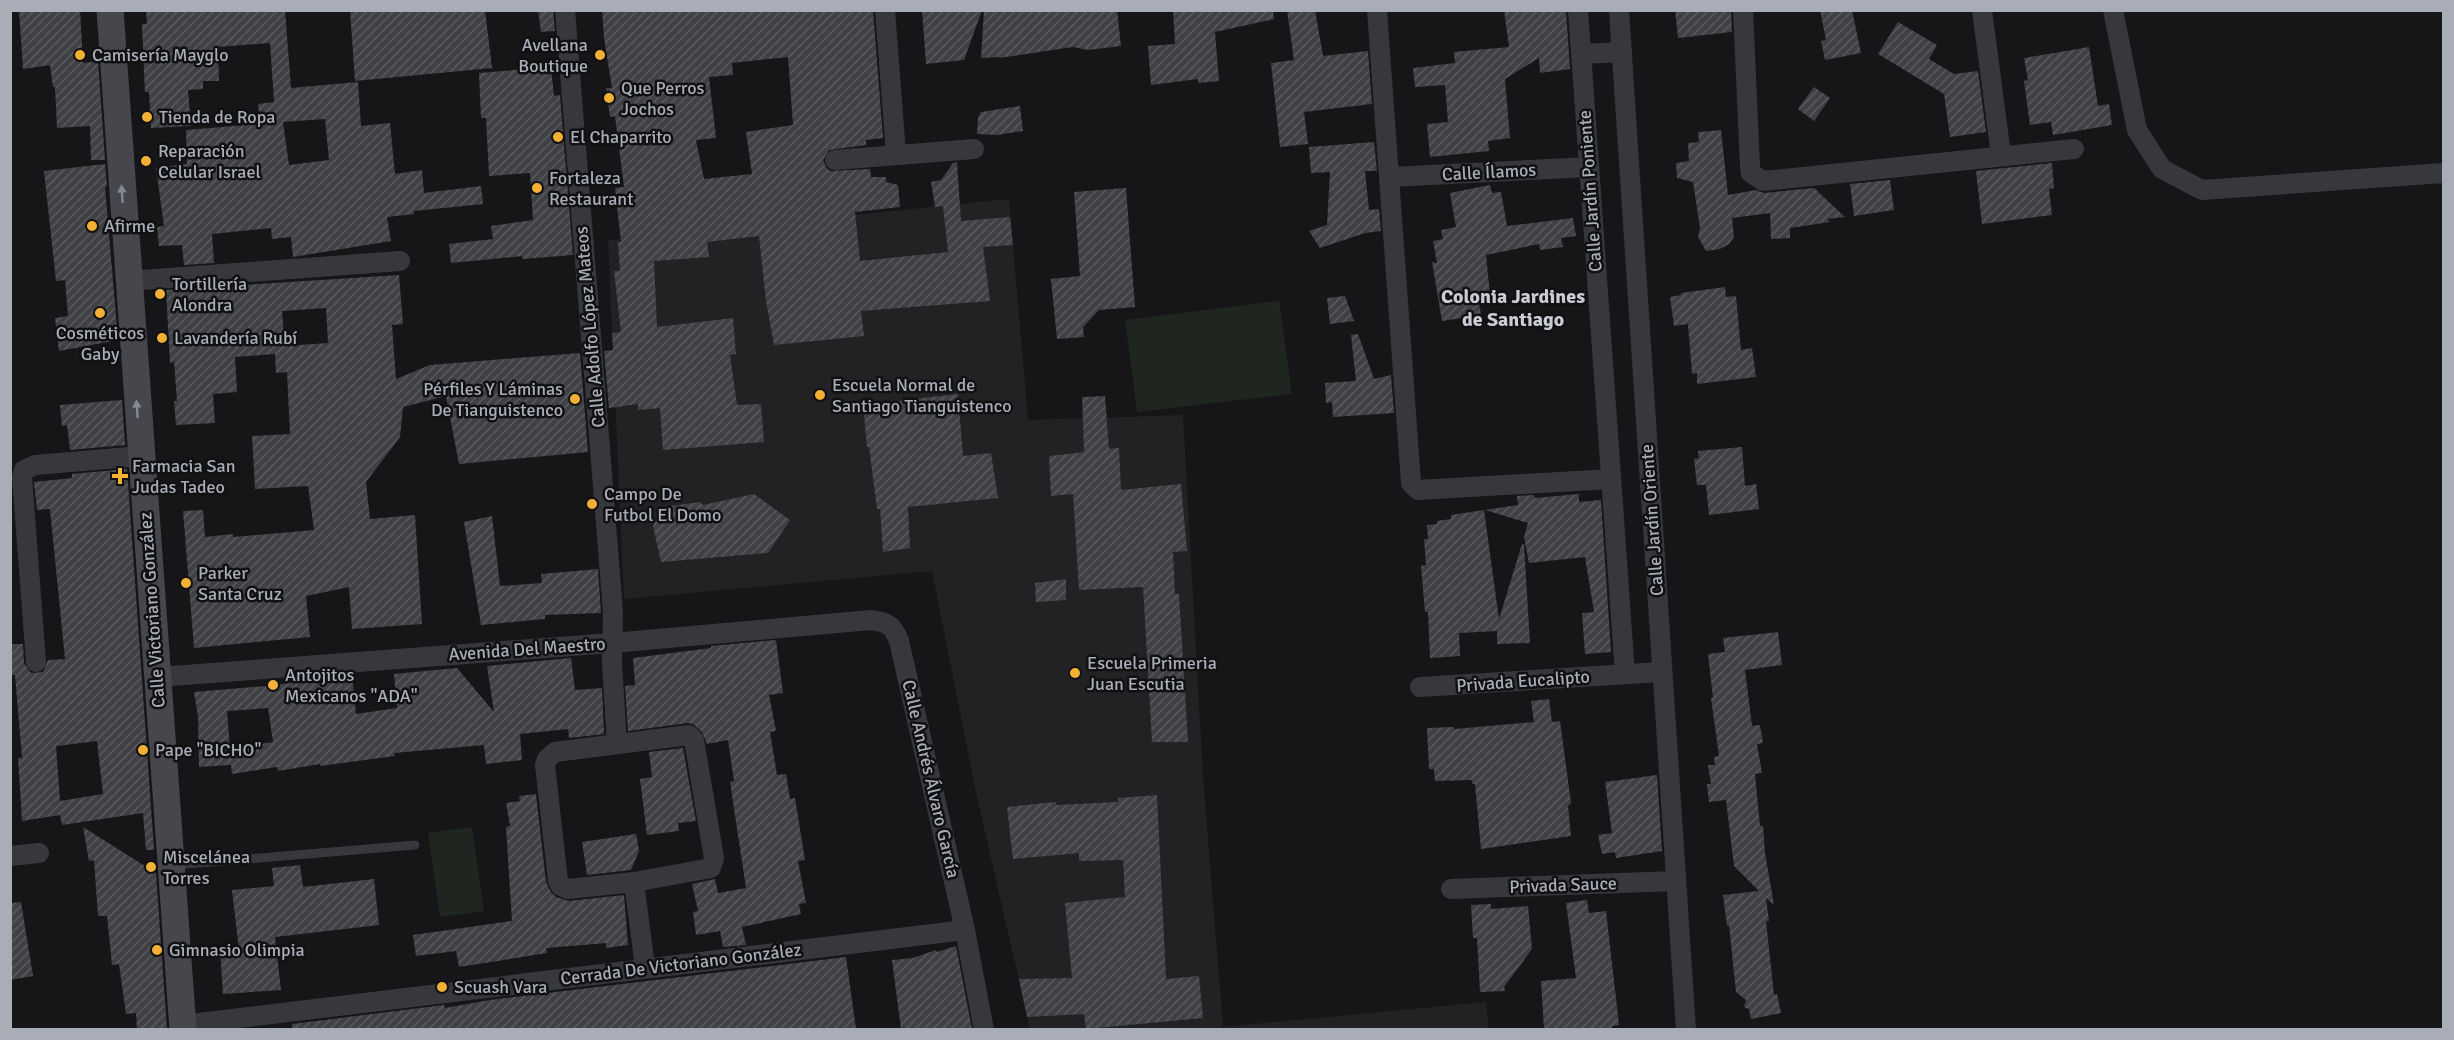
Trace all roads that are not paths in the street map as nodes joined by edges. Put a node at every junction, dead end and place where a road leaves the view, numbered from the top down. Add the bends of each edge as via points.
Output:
1 (110, 10) edge
2 (565, 10) edge
3 (885, 10) edge
4 (1377, 10) edge
5 (1578, 10) edge
6 (1619, 10) edge
7 (1743, 10) edge
8 (1982, 10) edge
9 (2113, 10) edge
10 (1622, 52) junction
11 (1581, 54) junction
12 (974, 149) dead end
13 (2073, 149) dead end
14 (896, 154) junction
15 (2001, 155) junction
16 (835, 160) dead end
17 (1589, 167) junction
18 (2444, 173) edge
19 (1389, 177) junction
20 (400, 261) dead end
21 (128, 280) junction
22 (141, 456) junction
23 (1611, 479) junction
24 (894, 628) joint
25 (612, 643) junction
26 (36, 662) dead end
27 (1662, 672) junction
28 (1625, 674) junction
29 (158, 677) junction
30 (1420, 687) dead end
31 (617, 744) junction
32 (415, 845) dead end
33 (39, 853) dead end
34 (10, 856) edge
35 (171, 865) junction
36 (1676, 880) junction
37 (634, 882) junction
38 (1451, 889) dead end
39 (965, 930) junction
40 (645, 968) junction
41 (182, 1027) edge
42 (984, 1029) edge
43 (1686, 1029) edge

21 -> 1 main road, Calle Victoriano González
2 - 25 street, Calle Adolfo López Mateos via 613,612
3 - 14 street
4 - 19 street
5 - 11 street, Calle Jardín Poniente
6 - 10 street, Calle Jardín Oriente
7 - 15 street via 1750,166 1751,173 1762,181
8 - 15 street
9 - 18 street via 2137,130 2162,169 2202,190
10 - 11 street
10 - 27 street, Calle Jardín Oriente
11 - 17 street, Calle Jardín Poniente
12 - 14 street
13 - 15 street
14 - 16 street
17 - 19 street, Calle Ílamos
17 - 23 street, Calle Jardín Poniente
19 - 23 street via 1411,483 1418,490
20 - 21 street
22 -> 21 main road, Calle Victoriano González
22 - 26 street via 35,465 24,470
22 - 29 main road, Calle Victoriano González
23 - 28 street, Calle Jardín Poniente
24 - 25 street, Avenida Del Maestro via 871,620
24 - 39 street, Calle Andrés Álvaro García
25 - 29 street, Avenida Del Maestro
25 - 31 street, Calle Adolfo López Mateos
27 - 28 street, Privada Eucalipto
27 - 36 street, Calle Jardín Oriente
28 - 30 street, Privada Eucalipto
29 - 35 main road, Calle Victoriano González
31 - 37 street via 555,752 547,759 558,881 568,888
31 - 37 street via 691,737 714,858 711,868
32 - 35 lane
33 - 34 street
35 - 41 main road, Calle Victoriano González
36 - 38 street, Privada Sauce
36 - 43 street, Calle Jardín Oriente
37 - 40 street
39 - 40 street, Cerrada De Victoriano González
39 - 42 street, Calle Andrés Álvaro García
40 - 41 street, Cerrada De Victoriano González

